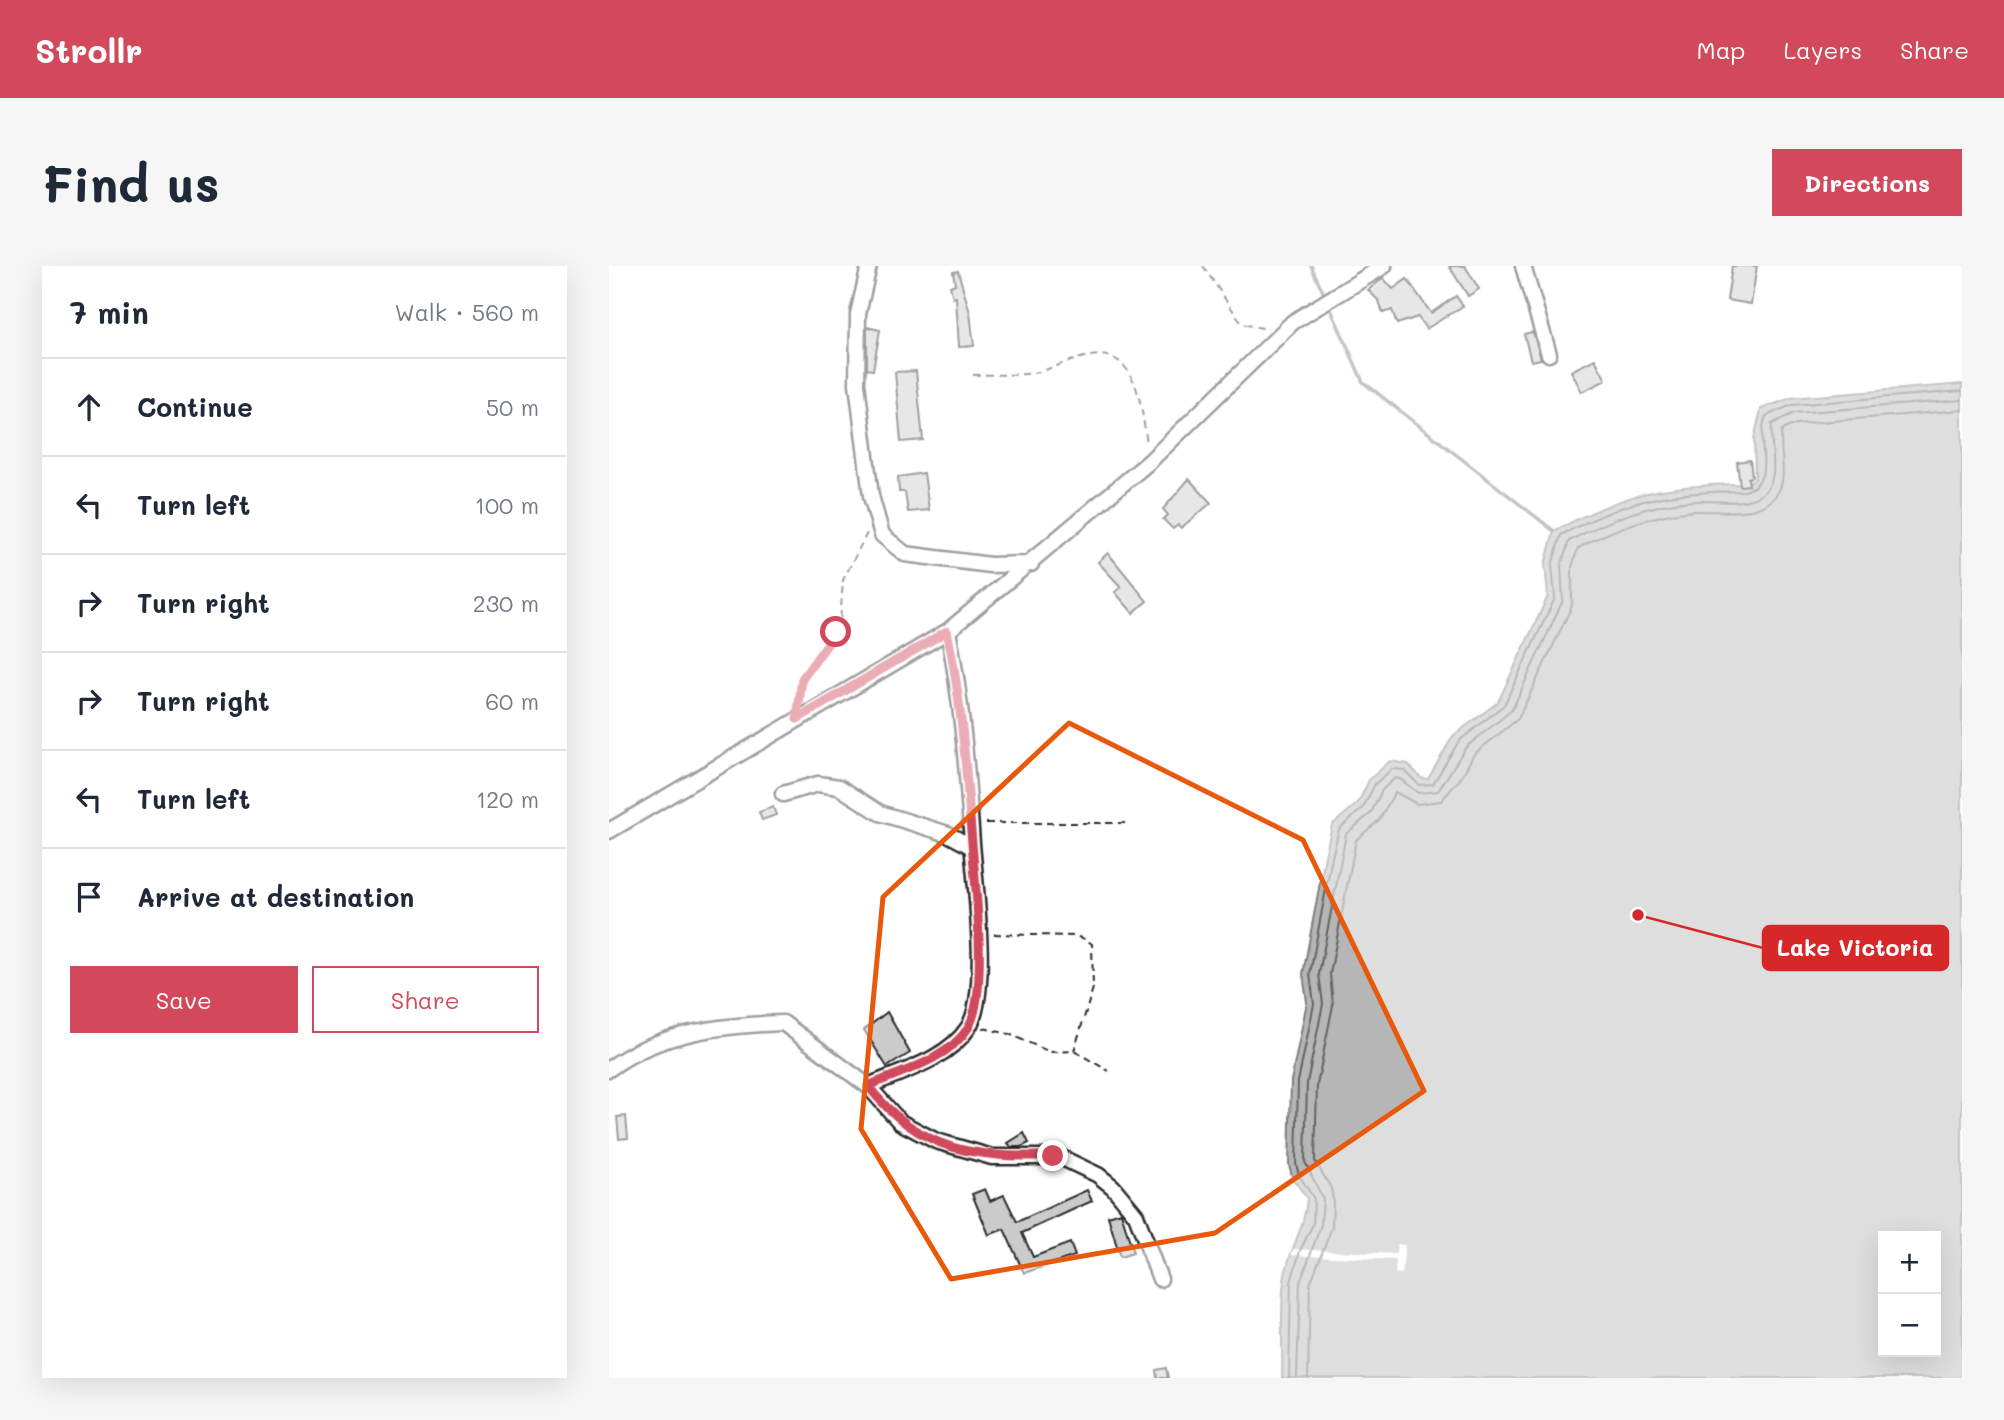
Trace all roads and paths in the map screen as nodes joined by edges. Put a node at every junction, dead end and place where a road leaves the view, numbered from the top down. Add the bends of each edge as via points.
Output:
1 (869, 266) edge
2 (1203, 266) edge
3 (1384, 266) edge
4 (1523, 266) edge
5 (1282, 334) junction
6 (1549, 354) dead end
7 (973, 375) dead end
8 (1150, 461) junction
9 (876, 517) junction
10 (1031, 564) junction
11 (947, 631) junction
12 (797, 719) junction
13 (783, 794) dead end
14 (971, 822) junction
15 (1128, 823) dead end
16 (609, 831) edge
17 (972, 846) junction
18 (979, 932) junction
19 (971, 1022) junction
20 (1073, 1051) junction
21 (609, 1069) edge
22 (1109, 1071) dead end
23 (868, 1086) junction
24 (1160, 1279) dead end

1 - 9 street via 858,314 857,384
2 - 5 path via 1242,324
3 - 5 street via 1293,322
4 - 6 street
5 - 8 street
7 - 8 path via 1033,373 1090,356 1118,361 1135,382
8 - 10 street
9 - 10 street via 885,539 905,554 990,565
9 - 12 path via 844,577 837,630 802,679
10 - 11 street
11 - 12 street
11 - 14 street via 959,688
12 - 16 street
13 - 17 street via 818,784 839,787 880,813
14 - 15 path
14 - 17 street
17 - 18 street
18 - 19 street via 980,968
18 - 20 path via 1074,936 1092,944 1093,988
19 - 20 path via 1050,1052
19 - 23 street via 945,1051
20 - 22 path
21 - 23 street via 670,1037 783,1023
23 - 24 street via 900,1122 936,1141 992,1157 1060,1157 1098,1175 1136,1215

